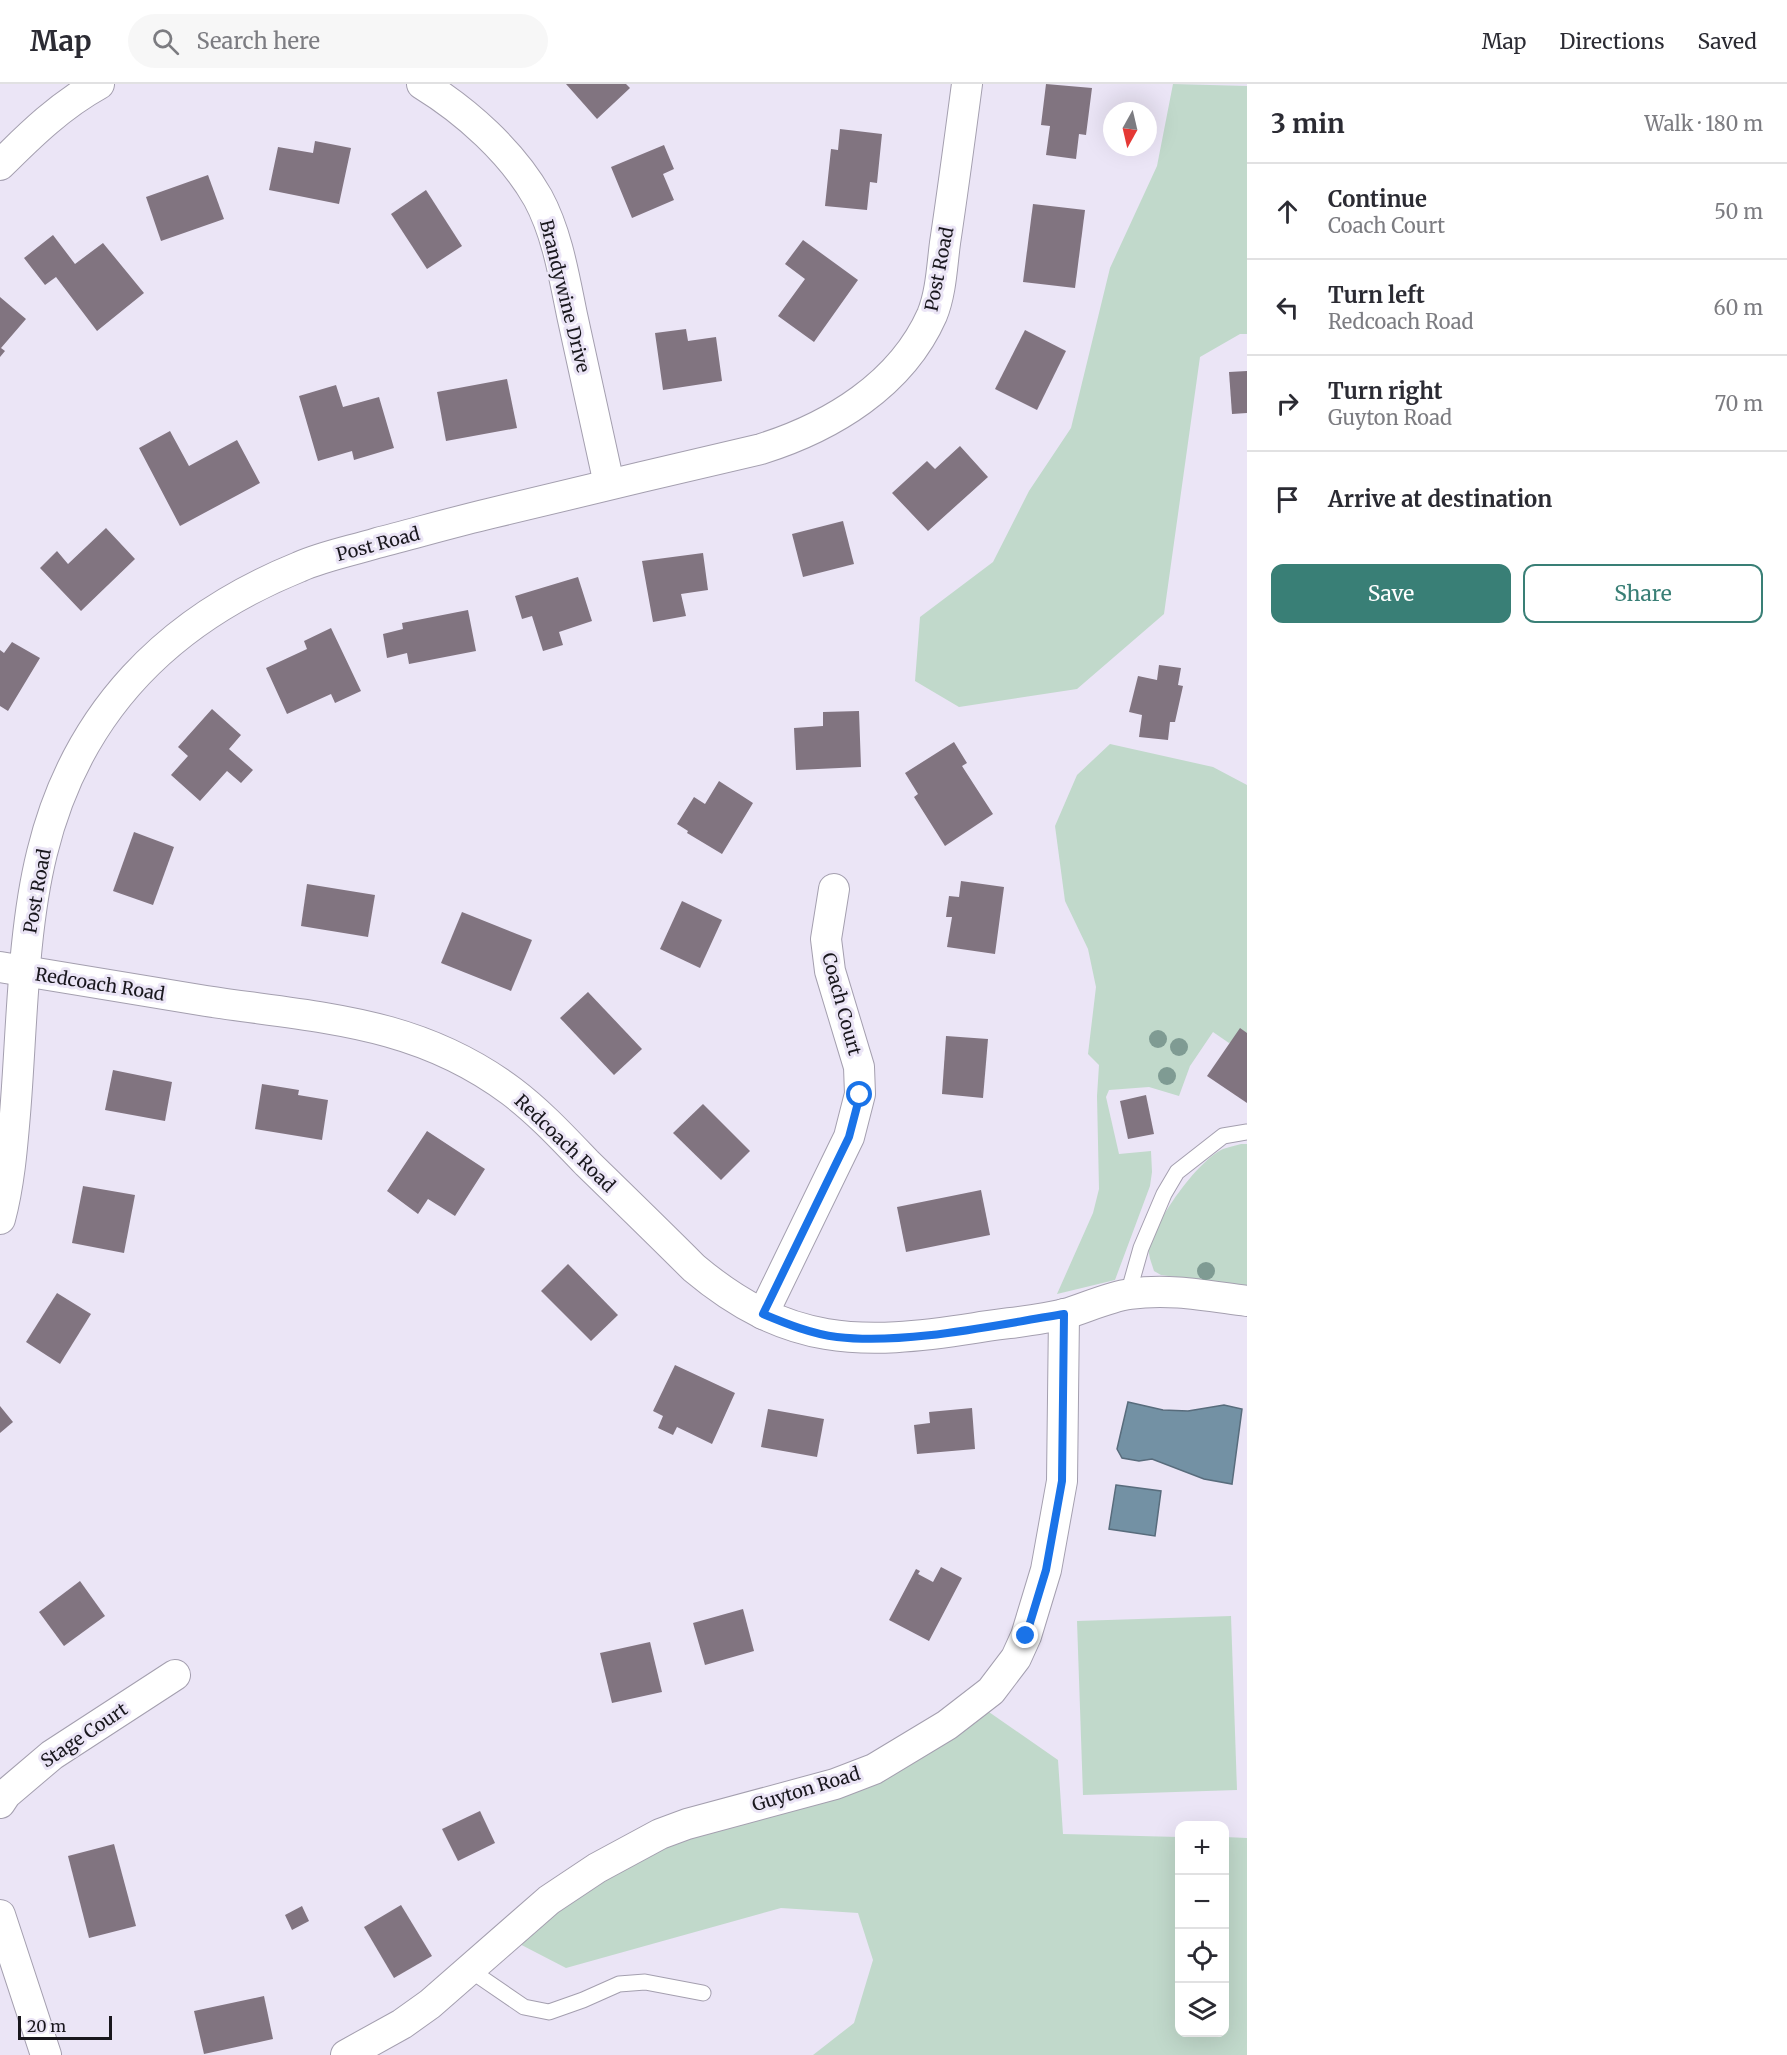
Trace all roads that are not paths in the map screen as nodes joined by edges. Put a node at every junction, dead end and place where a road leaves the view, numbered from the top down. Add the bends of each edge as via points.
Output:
1 (99, 84) edge
2 (422, 84) edge
3 (967, 84) edge
4 (0, 165) edge
5 (609, 484) junction
6 (834, 889) dead end
7 (13, 969) edge
8 (1247, 1132) edge
9 (0, 1220) edge
10 (1128, 1294) junction
11 (1247, 1301) edge
12 (763, 1314) junction
13 (1064, 1314) junction
14 (175, 1675) dead end
15 (0, 1803) edge
16 (0, 1915) edge
17 (470, 1970) junction
18 (703, 1993) dead end
19 (46, 2055) edge
20 (346, 2055) edge

1 - 4 street via 39,125
2 - 5 street, Brandywine Drive via 488,135 538,198 551,228 563,275
3 - 5 street, Post Road via 933,312 903,362 860,402 792,439
5 - 7 street, Post Road via 462,520 301,566 215,608 182,632 130,681 84,743 52,819
6 - 12 street, Coach Court via 827,950 859,1067 860,1095 849,1137
7 - 9 street, Post Road via 11,1162
7 - 12 street, Redcoach Road via 349,1021 411,1037 436,1048 511,1091 694,1268 718,1288
8 - 10 lane via 1223,1137 1177,1172 1141,1248
10 - 11 street via 1161,1291
10 - 13 street
12 - 13 street, Redcoach Road via 810,1331 862,1338 942,1333
13 - 17 street, Guyton Road via 1062,1481 1046,1570 1016,1658 991,1690 947,1725 874,1769 835,1784 687,1824 625,1852 549,1900
14 - 15 street, Stage Court via 52,1755
16 - 19 street
17 - 18 lane via 524,2007 549,2012 619,1984 645,1982
17 - 20 street, Guyton Road via 402,2024

